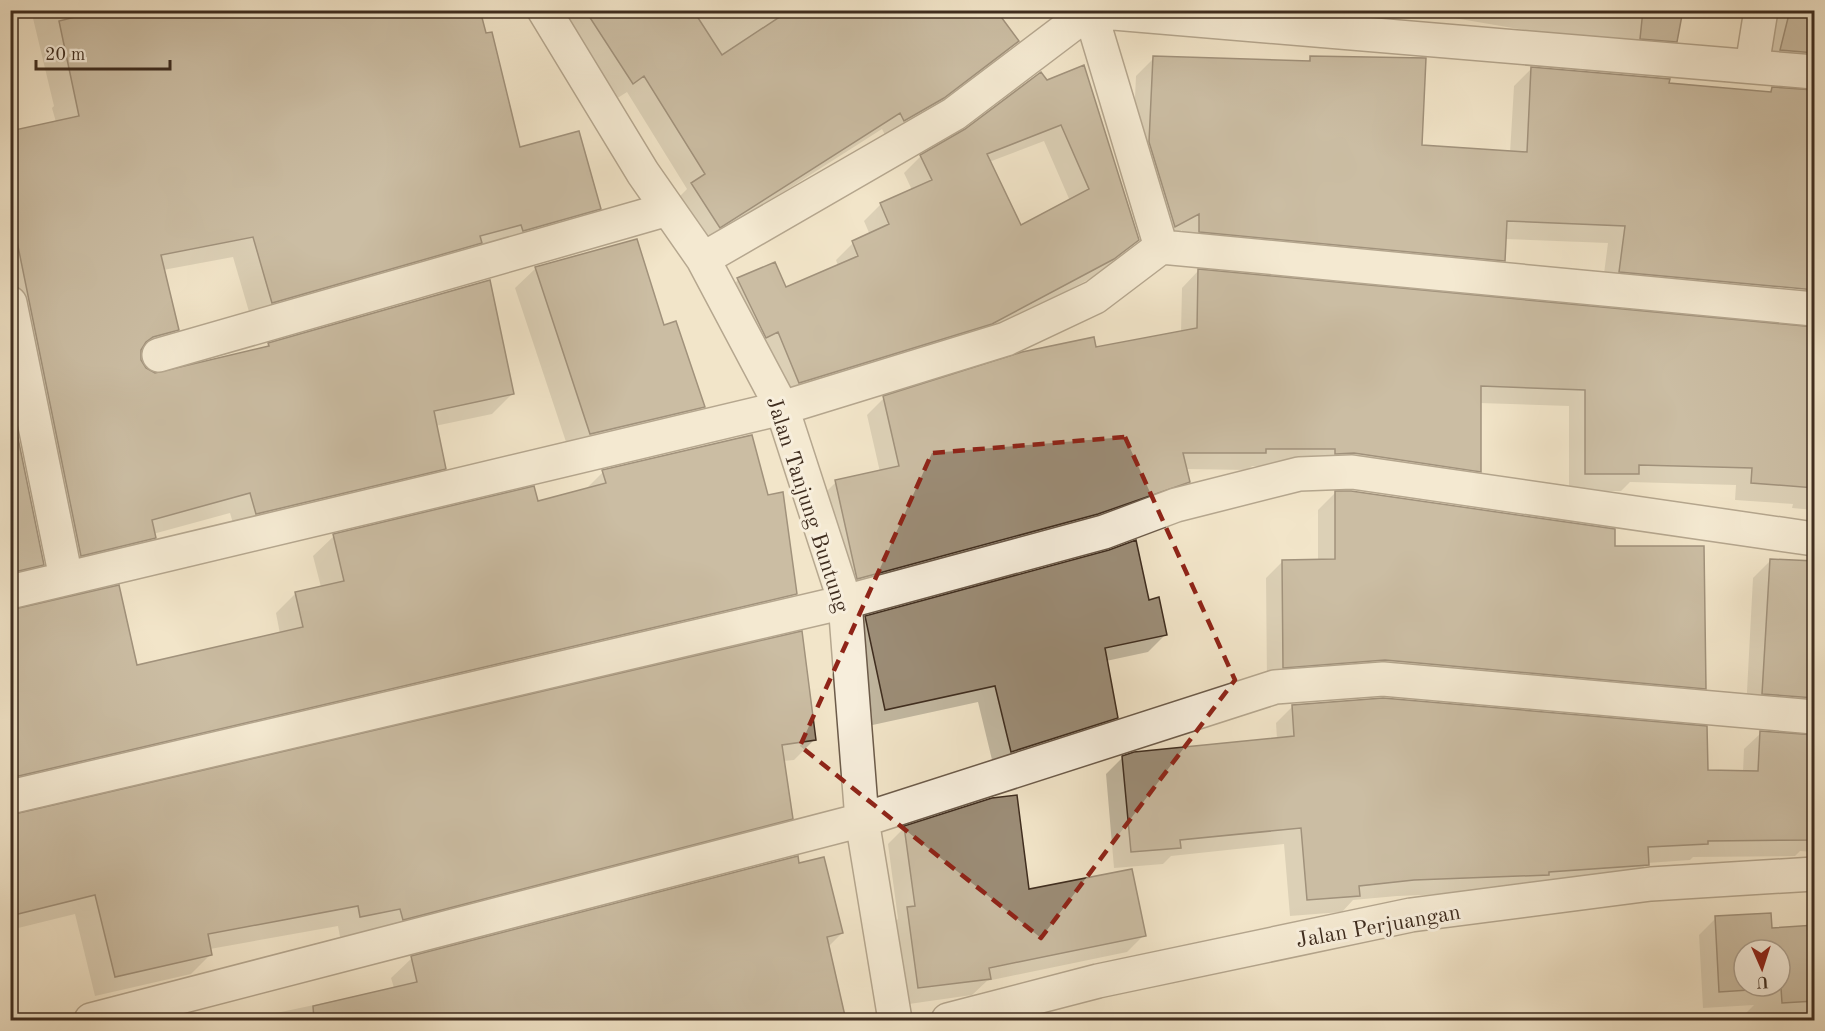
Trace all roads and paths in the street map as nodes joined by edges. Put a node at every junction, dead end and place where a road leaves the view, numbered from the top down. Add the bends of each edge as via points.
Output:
1 (544, 10) edge
2 (1761, 10) edge
3 (1090, 11) edge
4 (1752, 66) junction
5 (1815, 72) edge
6 (668, 209) junction
7 (1161, 247) junction
8 (703, 259) junction
9 (10, 303) edge
10 (1815, 309) edge
11 (159, 355) dead end
12 (782, 408) junction
13 (1815, 539) edge
14 (66, 578) junction
15 (10, 592) edge
16 (845, 602) junction
17 (1815, 717) edge
18 (10, 797) edge
19 (862, 820) junction
20 (1815, 874) edge
21 (91, 1020) edge
22 (895, 1020) edge
23 (948, 1020) edge

1 - 6 street, Jalan Tanjung Buntung
2 - 4 street
3 - 4 street
3 - 7 street
3 - 8 street via 954,114
4 - 5 street
6 - 8 street, Jalan Tanjung Buntung
6 - 11 street
7 - 10 street
7 - 12 street via 1095,297 1006,339
8 - 12 street, Jalan Tanjung Buntung
9 - 14 street
12 - 14 street
12 - 16 street, Jalan Tanjung Buntung
13 - 16 street via 1352,472 1299,474 1176,505 1104,532
14 - 15 street
16 - 18 street
16 - 19 street, Jalan Tanjung Buntung
17 - 19 street via 1383,679 1275,687
19 - 21 street
19 - 22 street, Jalan Tanjung Buntung
20 - 23 street, Jalan Perjuangan via 1651,884 1411,915 1098,981

